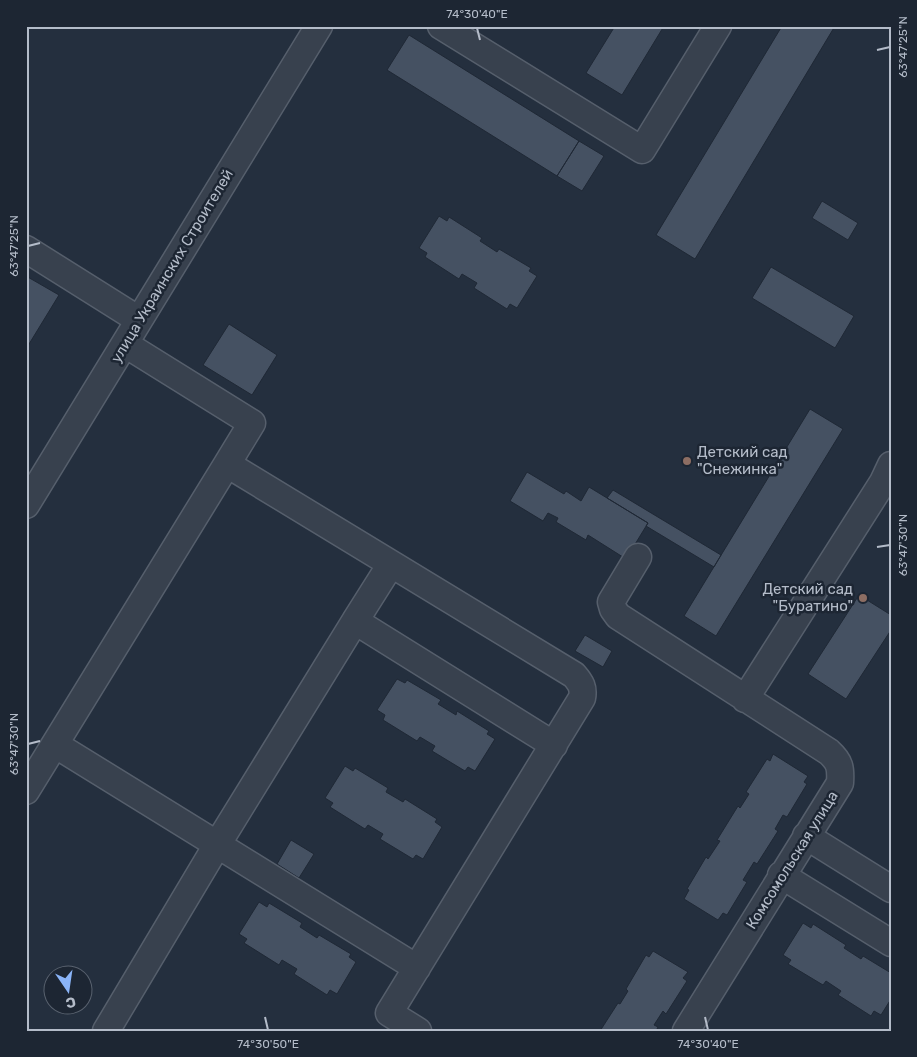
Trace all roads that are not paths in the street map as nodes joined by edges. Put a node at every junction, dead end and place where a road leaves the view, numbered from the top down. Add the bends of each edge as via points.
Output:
1 (319, 26) edge
2 (441, 26) edge
3 (718, 26) edge
4 (476, 35) edge
5 (26, 249) edge
6 (139, 320) junction
7 (125, 344) junction
8 (227, 464) junction
9 (891, 465) edge
10 (26, 505) edge
11 (638, 557) dead end
12 (391, 564) junction
13 (355, 621) junction
14 (745, 699) junction
15 (56, 745) junction
16 (554, 745) junction
17 (26, 791) edge
18 (806, 836) junction
19 (217, 845) junction
20 (782, 876) junction
21 (891, 889) edge
22 (891, 943) edge
23 (417, 968) junction
24 (384, 1022) edge
25 (106, 1031) edge
26 (418, 1031) edge
27 (686, 1031) edge

1 - 6 street, улица Украинских Строителей
2 - 4 street
3 - 4 street via 642,150
5 - 6 street
6 - 7 street, улица Украинских Строителей
7 - 8 street via 252,423
7 - 10 street, улица Украинских Строителей
8 - 12 street
8 - 15 street
9 - 14 street
11 - 14 street via 611,602 618,616
12 - 13 street
12 - 16 street via 574,675 580,682 582,698
13 - 16 street
13 - 19 street
14 - 18 street, Комсомольская улица via 838,760 840,783
15 - 17 street
15 - 19 street
16 - 23 street
18 - 20 street, Комсомольская улица
18 - 21 street
19 - 23 street
19 - 25 street
20 - 22 street
20 - 27 street, Комсомольская улица
23 - 24 street
24 - 26 street

